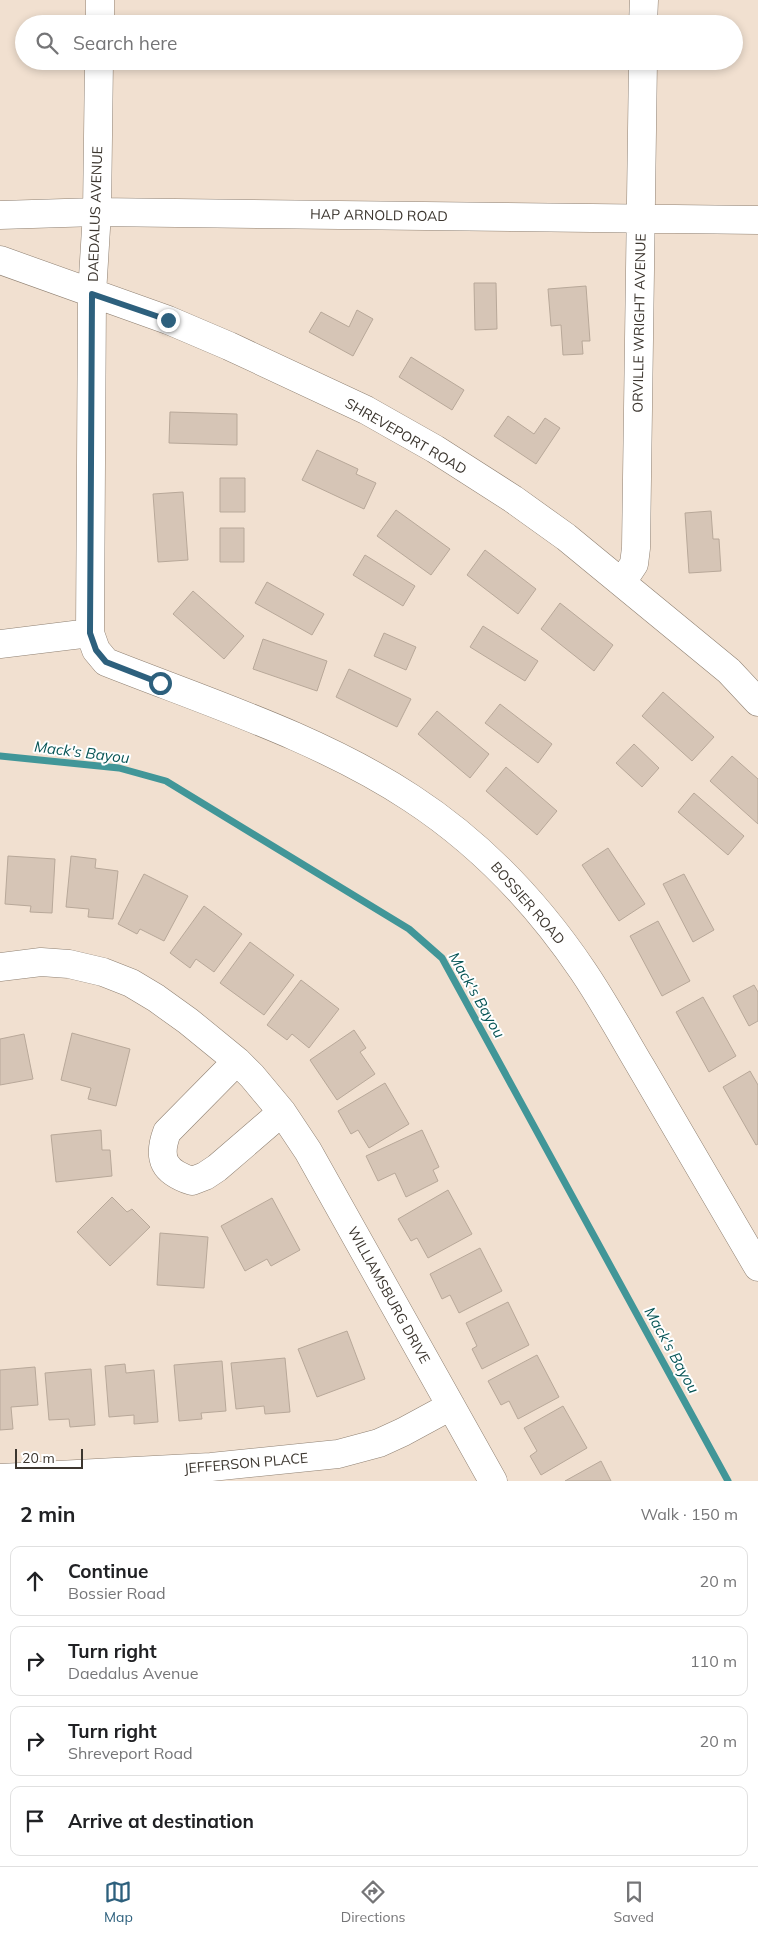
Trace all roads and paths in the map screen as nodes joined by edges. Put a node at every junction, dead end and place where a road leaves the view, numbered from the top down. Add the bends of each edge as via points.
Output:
1 (100, 0) edge
2 (644, 0) edge
3 (100, 15) edge
4 (643, 15) edge
5 (99, 70) edge
6 (643, 70) edge
7 (97, 212) junction
8 (0, 215) edge
9 (640, 218) junction
10 (758, 220) edge
11 (0, 260) edge
12 (92, 294) junction
13 (622, 582) junction
14 (90, 633) junction
15 (0, 644) edge
16 (106, 662) joint
17 (758, 702) edge
18 (0, 967) edge
19 (236, 1061) junction
20 (282, 1112) junction
21 (758, 1267) edge
22 (451, 1406) junction
23 (0, 1478) edge
24 (493, 1481) edge

1 - 3 street
2 - 4 street
5 - 7 street, DAEDALUS AVENUE
6 - 9 street, ORVILLE WRIGHT AVENUE
7 - 8 street, HAP ARNOLD ROAD
7 - 9 street, HAP ARNOLD ROAD
7 - 12 street, DAEDALUS AVENUE
9 - 10 street, HAP ARNOLD ROAD
9 - 13 street, ORVILLE WRIGHT AVENUE via 636,548 634,564
11 - 12 street, SHREVEPORT ROAD
12 - 13 street, SHREVEPORT ROAD via 168,320 366,410 513,499
12 - 14 street, DAEDALUS AVENUE
13 - 17 street, SHREVEPORT ROAD via 729,671
14 - 15 street
14 - 16 street, DAEDALUS AVENUE via 96,650
16 - 21 street, BOSSIER ROAD via 313,744 410,797 490,859 512,880 584,972
18 - 19 street, WILLIAMSBURG DRIVE via 41,962 69,964 131,983 156,998
19 - 20 street, WILLIAMSBURG DRIVE
19 - 20 street via 167,1132 162,1147 163,1161 173,1173 192,1181 205,1176
20 - 22 street, WILLIAMSBURG DRIVE via 308,1151
22 - 23 street, JEFFERSON PLACE via 379,1443 338,1454 211,1467
22 - 24 street, WILLIAMSBURG DRIVE

